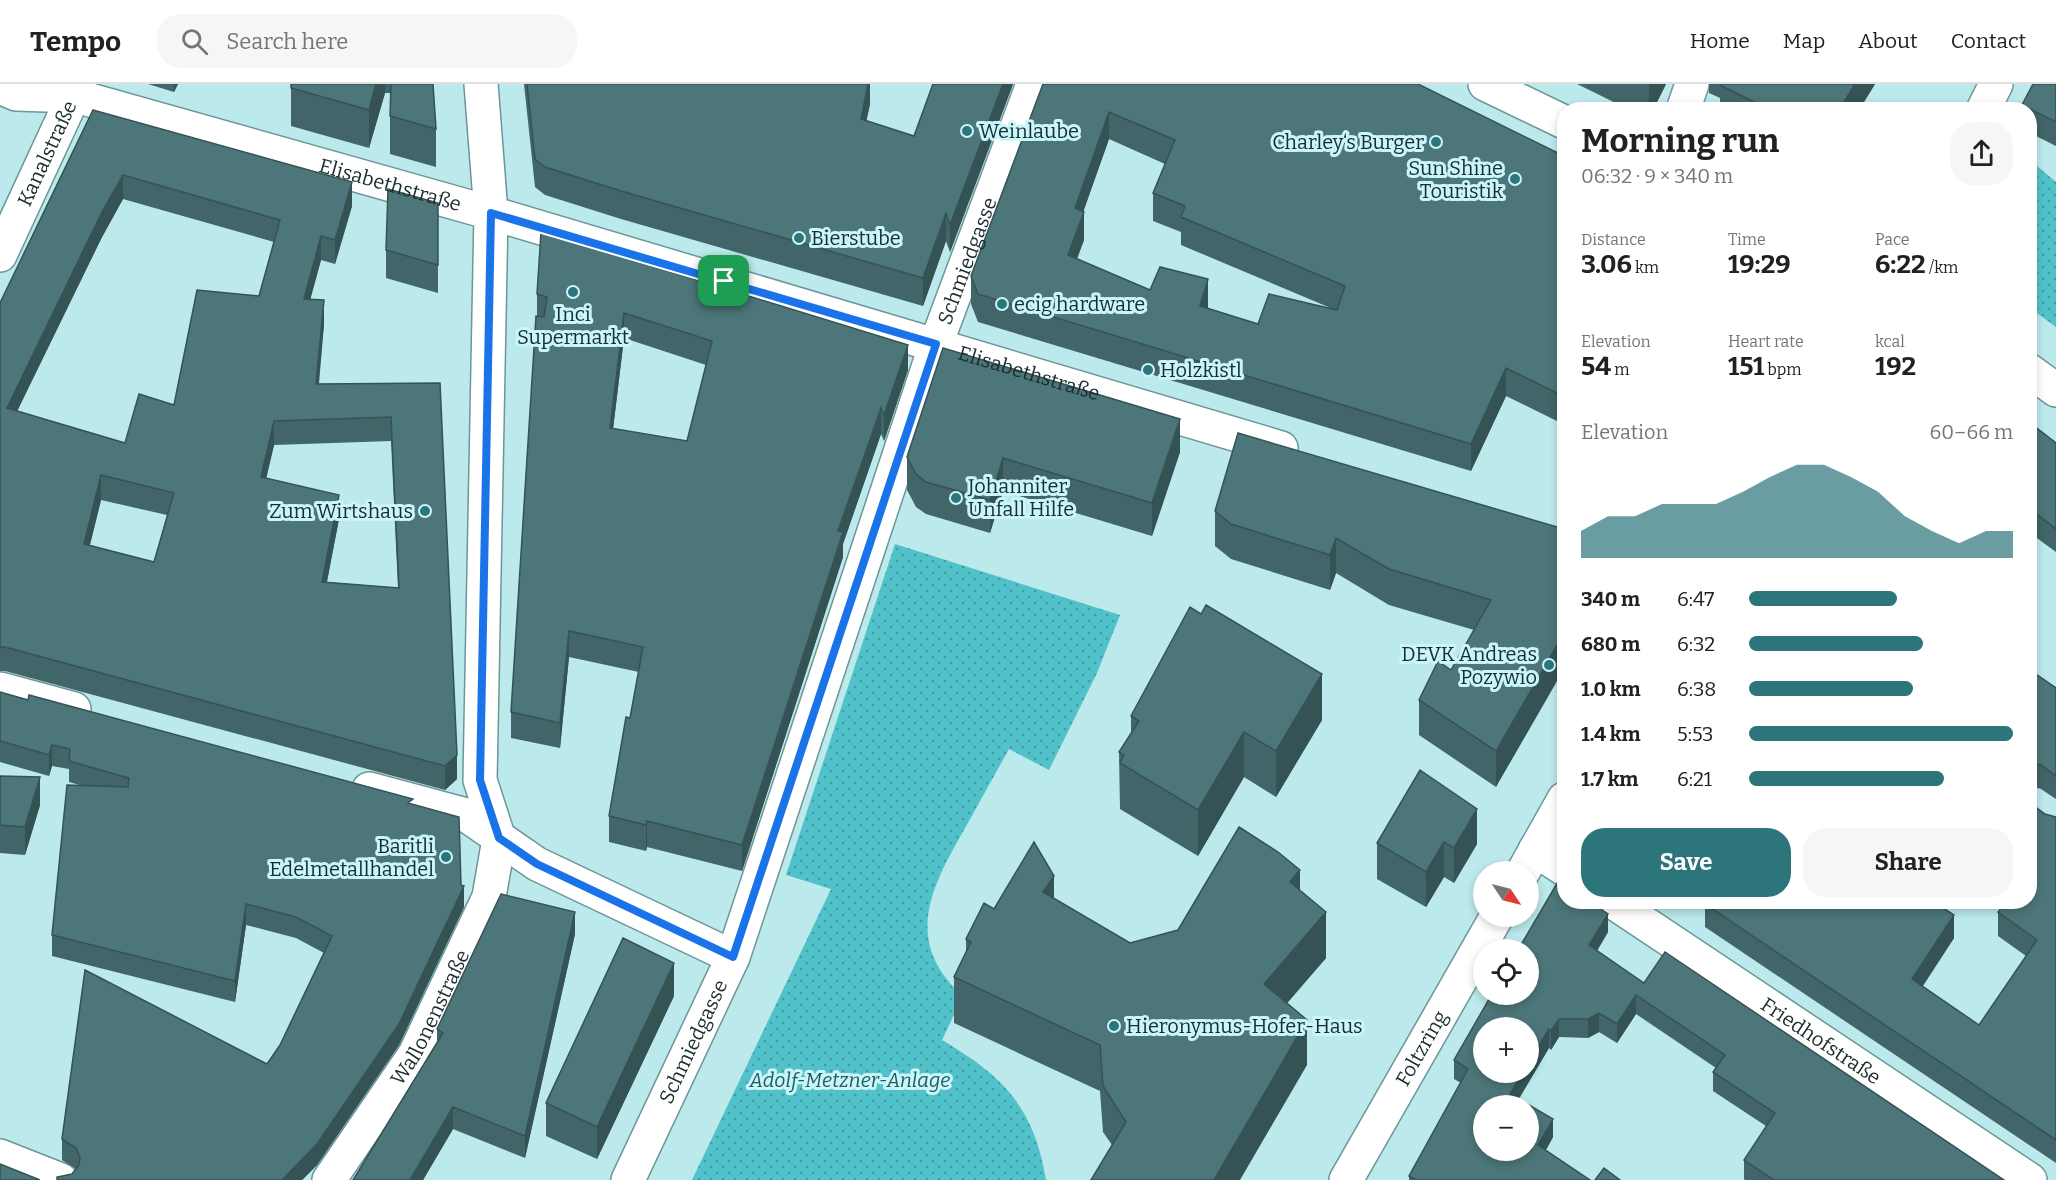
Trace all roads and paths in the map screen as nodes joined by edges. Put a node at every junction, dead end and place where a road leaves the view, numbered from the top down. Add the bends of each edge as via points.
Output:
1 (481, 84) edge
2 (1033, 84) edge
3 (1485, 84) edge
4 (1692, 84) edge
5 (1995, 84) edge
6 (0, 87) edge
7 (78, 90) edge
8 (1686, 102) edge
9 (1987, 102) edge
10 (1557, 119) edge
11 (491, 213) junction
12 (0, 255) edge
13 (936, 344) junction
14 (2037, 376) edge
15 (2056, 390) edge
16 (1308, 456) edge
17 (0, 689) edge
18 (102, 717) edge
19 (341, 782) edge
20 (1557, 811) edge
21 (499, 838) junction
22 (1529, 861) edge
23 (1539, 863) edge
24 (1557, 867) edge
25 (1624, 909) edge
26 (1491, 927) edge
27 (733, 957) junction
28 (0, 1156) edge
29 (61, 1180) edge
30 (329, 1180) edge
31 (628, 1180) edge
32 (1346, 1180) edge
33 (2030, 1180) edge

1 - 11 street
2 - 13 street, Schmiedgasse
3 - 10 street
4 - 8 street
5 - 9 street
6 - 7 street, Elisabethstraße via 16,94
7 - 11 street, Elisabethstraße
7 - 12 street, Kanalstraße
11 - 13 street, Elisabethstraße
11 - 21 street via 480,780
13 - 16 street, Elisabethstraße
13 - 27 street, Schmiedgasse
14 - 15 street
17 - 18 street
19 - 21 street via 466,815
20 - 22 street
21 - 27 street via 537,864
21 - 30 street, Wallonenstraße via 489,897 415,1054
23 - 24 street
25 - 33 street, Friedhofstraße
26 - 32 street, Foltzring
27 - 31 street, Schmiedgasse
28 - 29 street

